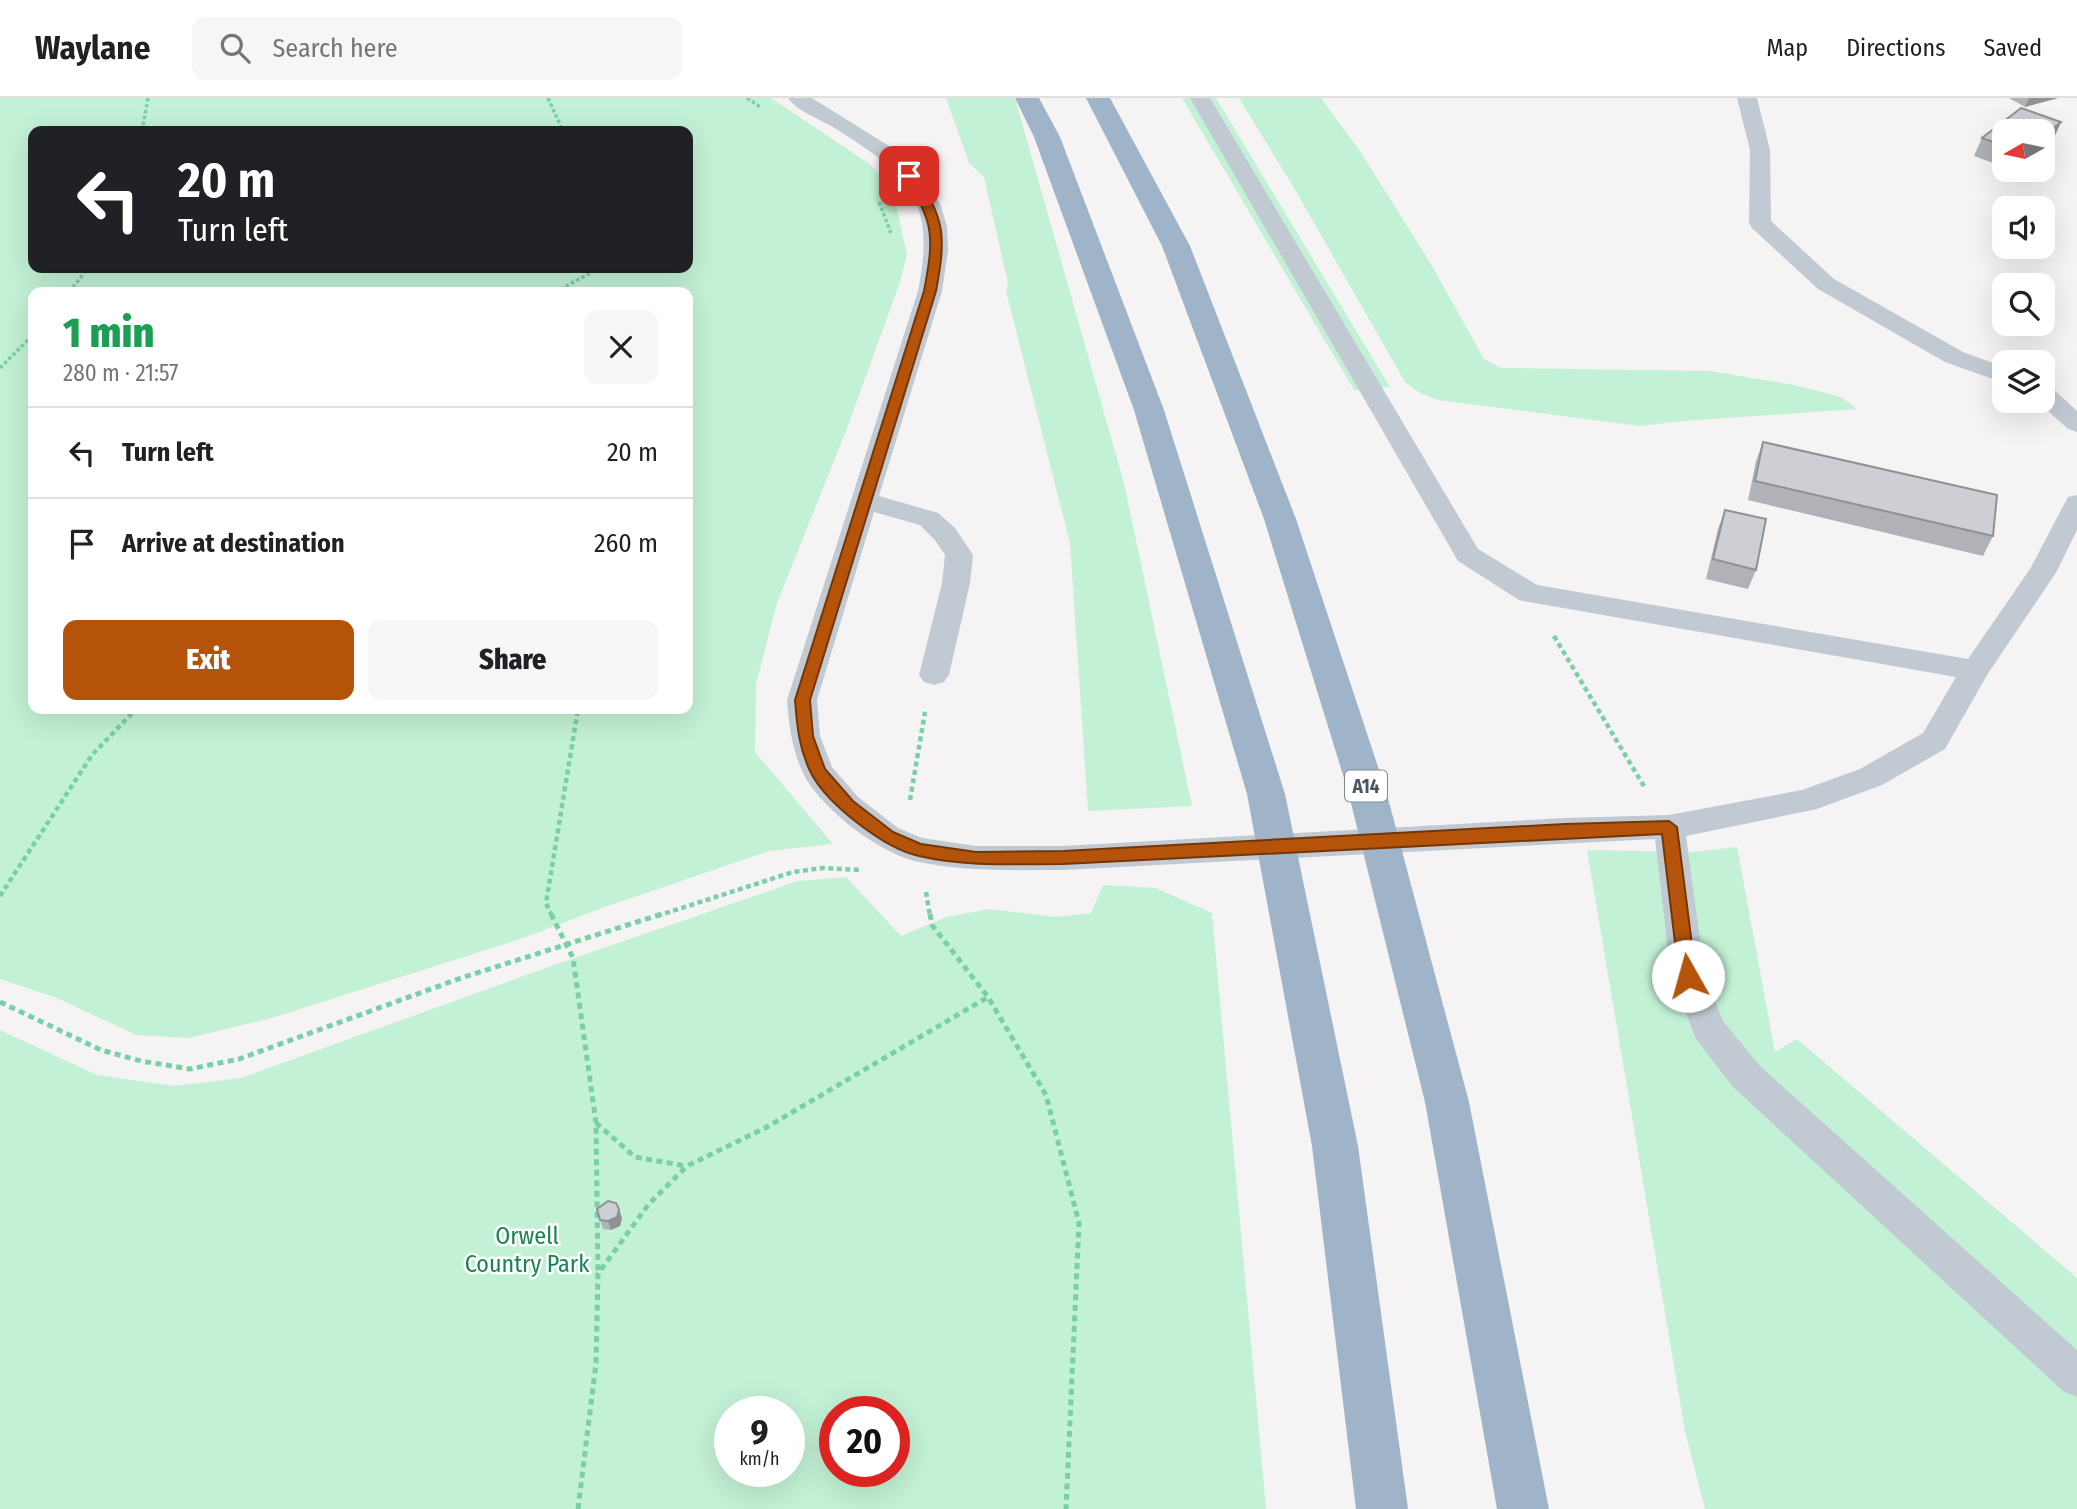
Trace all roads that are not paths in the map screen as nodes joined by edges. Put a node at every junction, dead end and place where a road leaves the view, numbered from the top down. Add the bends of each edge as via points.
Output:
1 (798, 98) edge
2 (1027, 98) edge
3 (1098, 98) edge
4 (1200, 98) edge
5 (1747, 98) edge
6 (1992, 371) edge
7 (2055, 404) edge
8 (2077, 424) edge
9 (864, 500) junction
10 (2077, 503) edge
11 (1975, 670) junction
12 (934, 676) road end
13 (1669, 827) junction
14 (2077, 1377) edge
15 (1382, 1509) edge
16 (1523, 1509) edge

1 - 9 lane via 872,142 909,176 936,225 930,291
2 - 15 highway via 1047,137 1149,410 1266,794 1335,1146
3 - 16 highway, A14 via 1176,246 1280,519 1367,790 1447,1102
4 - 11 lane via 1468,555 1529,593
5 - 6 lane via 1760,150 1760,223 1826,284 1954,357
7 - 8 lane
9 - 12 lane via 929,519 959,555
9 - 13 lane via 802,700 805,736 818,772 847,805 887,837 918,850 976,858 1063,858
10 - 11 lane via 2043,571
11 - 13 lane via 1934,741 1871,777 1806,801
13 - 14 lane via 1688,976 1708,1029 1747,1077

